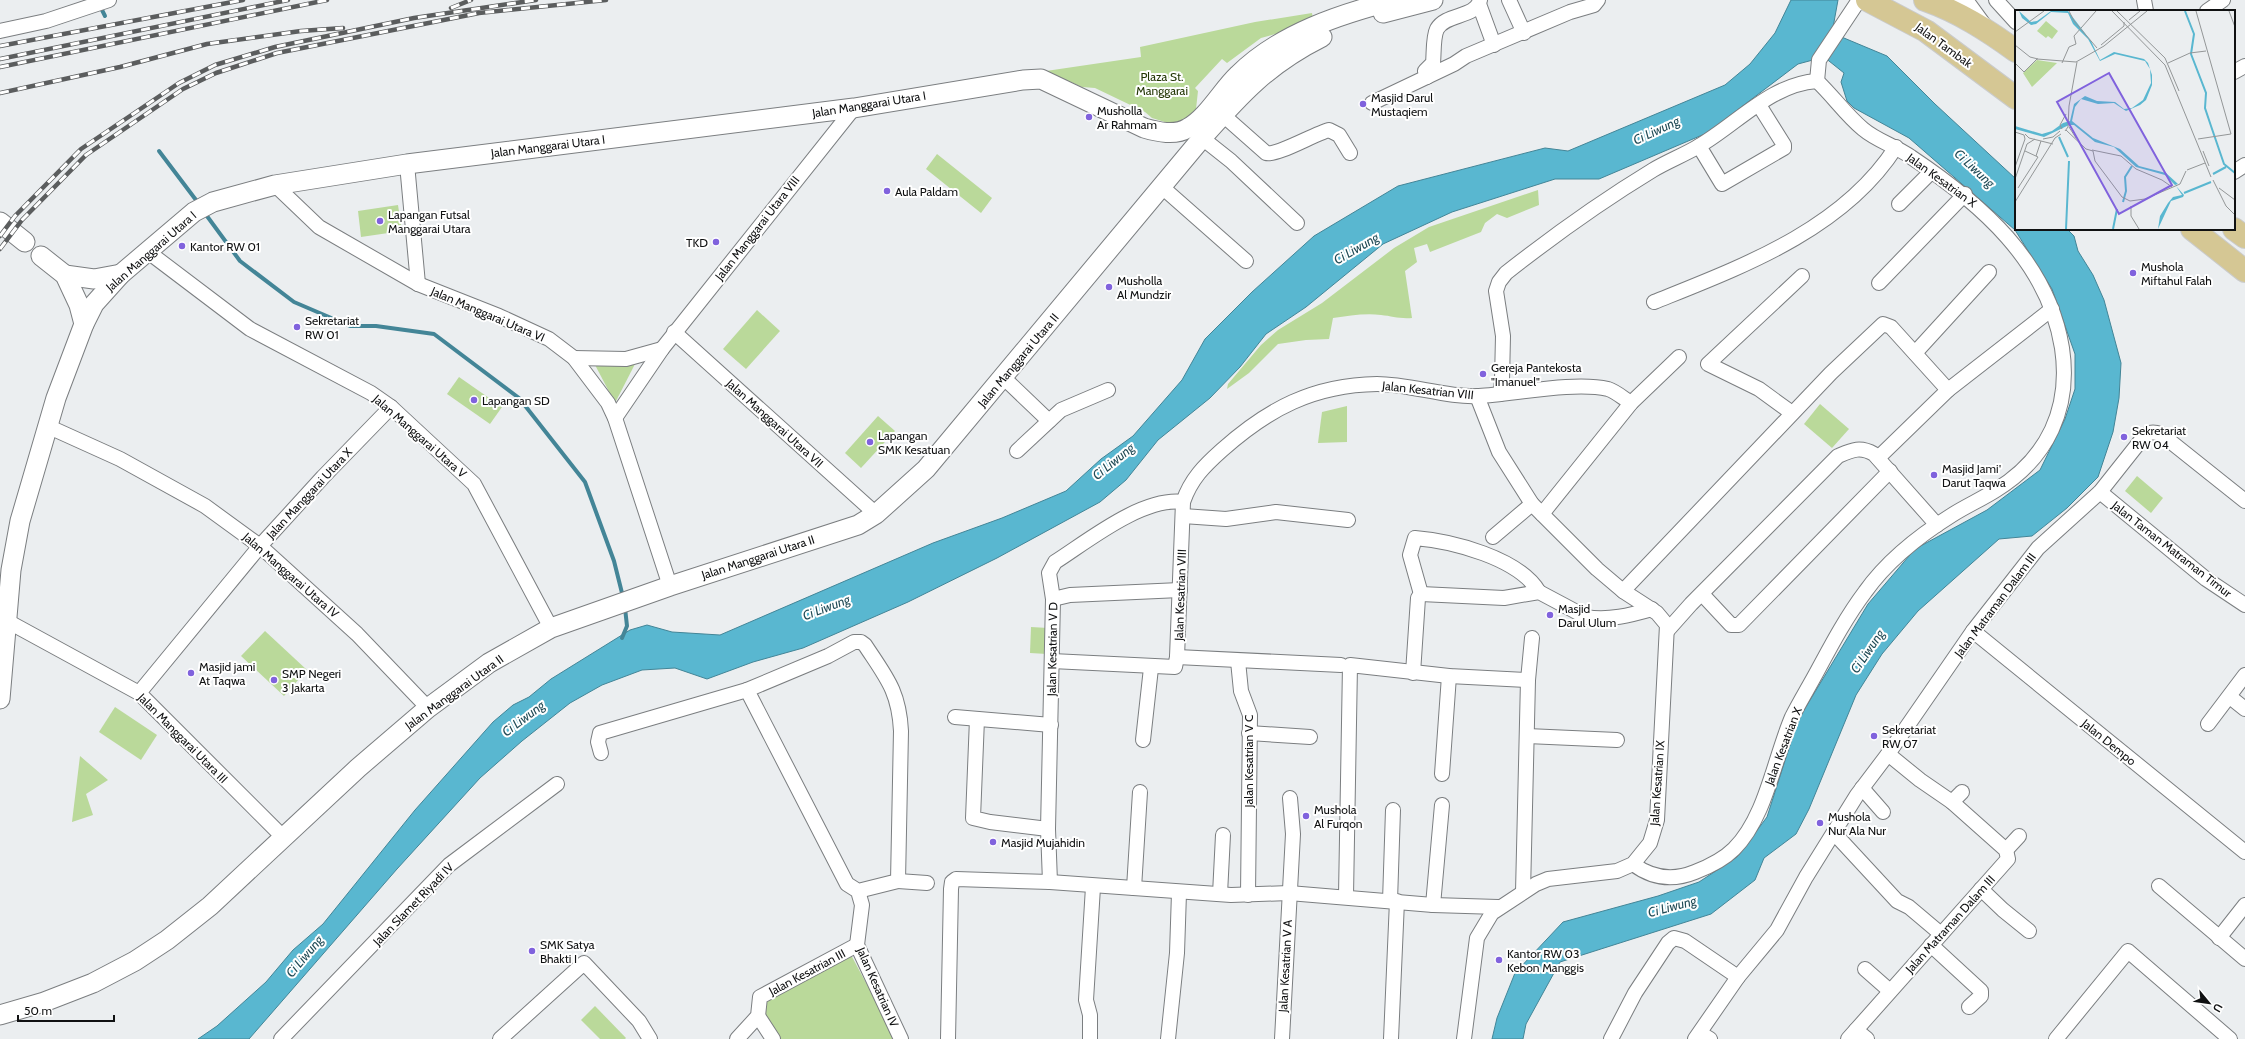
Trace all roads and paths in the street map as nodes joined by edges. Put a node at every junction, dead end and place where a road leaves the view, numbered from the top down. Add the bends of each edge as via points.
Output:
1 (109, 0) edge
2 (1395, 0) edge
3 (1433, 0) edge
4 (1510, 0) edge
5 (1598, 0) edge
6 (1859, 0) edge
7 (1867, 0) edge
8 (1925, 0) edge
9 (1963, 0) edge
10 (1996, 0) edge
11 (2144, 0) edge
12 (2222, 0) edge
13 (1479, 2) edge
14 (2146, 10) edge
15 (2208, 10) edge
16 (2015, 21) edge
17 (1982, 26) junction
18 (0, 31) edge
19 (1524, 33) junction
20 (1494, 45) junction
21 (2015, 50) edge
22 (2245, 66) edge
23 (2235, 71) edge
24 (1427, 77) junction
25 (1817, 80) junction
26 (2015, 97) edge
27 (1372, 103) dead end
28 (1759, 105) junction
29 (854, 108) junction
30 (1223, 115) junction
31 (1202, 138) junction
32 (1699, 146) junction
33 (1896, 147) junction
34 (1350, 152) dead end
35 (407, 164) junction
36 (2245, 165) edge
37 (2235, 171) edge
38 (1928, 175) dead end
39 (275, 186) junction
40 (1162, 187) junction
41 (1965, 194) junction
42 (1899, 204) dead end
43 (0, 222) edge
44 (1297, 223) dead end
45 (2193, 230) edge
46 (2235, 230) edge
47 (2245, 237) edge
48 (25, 242) dead end
49 (147, 251) junction
50 (41, 256) dead end
51 (1246, 261) dead end
52 (2245, 271) edge
53 (1989, 272) dead end
54 (121, 274) junction
55 (64, 275) junction
56 (1802, 276) dead end
57 (1879, 283) dead end
58 (418, 284) junction
59 (1654, 302) dead end
60 (2052, 309) junction
61 (84, 324) junction
62 (674, 332) junction
63 (662, 349) junction
64 (1915, 353) junction
65 (1679, 357) dead end
66 (574, 358) junction
67 (1004, 378) junction
68 (1108, 390) dead end
69 (1948, 390) junction
70 (1500, 394) junction
71 (1477, 396) junction
72 (1631, 403) junction
73 (391, 408) junction
74 (1792, 413) junction
75 (615, 418) junction
76 (1049, 422) junction
77 (47, 426) junction
78 (1017, 451) dead end
79 (1878, 458) junction
80 (1890, 471) junction
81 (2100, 492) junction
82 (2245, 501) edge
83 (1183, 502) junction
84 (1532, 504) junction
85 (876, 514) junction
86 (1542, 514) junction
87 (1183, 516) junction
88 (1348, 520) dead end
89 (1937, 525) junction
90 (1493, 537) dead end
91 (260, 546) junction
92 (670, 586) junction
93 (1180, 590) junction
94 (1623, 590) junction
95 (1540, 592) junction
96 (1421, 594) junction
97 (1702, 594) junction
98 (1053, 599) junction
99 (2245, 605) edge
100 (1652, 609) junction
101 (7, 621) junction
102 (551, 628) junction
103 (1667, 631) junction
104 (1973, 631) junction
105 (1532, 638) dead end
106 (1177, 657) junction
107 (1052, 661) junction
108 (1238, 661) junction
109 (1341, 665) dead end
110 (1151, 668) junction
111 (1413, 673) junction
112 (2245, 675) edge
113 (1449, 676) junction
114 (1528, 680) junction
115 (747, 690) junction
116 (139, 693) junction
117 (2230, 697) junction
118 (0, 699) edge
119 (428, 708) junction
120 (2245, 709) edge
121 (955, 718) dead end
122 (977, 719) junction
123 (2208, 724) dead end
124 (1051, 725) junction
125 (1249, 733) junction
126 (1527, 736) junction
127 (1310, 737) dead end
128 (1143, 740) dead end
129 (1617, 740) dead end
130 (601, 753) dead end
131 (1888, 754) junction
132 (1442, 774) dead end
133 (557, 784) dead end
134 (1862, 788) junction
135 (1140, 792) dead end
136 (1962, 792) dead end
137 (1290, 798) dead end
138 (1952, 802) junction
139 (1442, 805) dead end
140 (1393, 810) dead end
141 (1883, 812) dead end
142 (1048, 829) junction
143 (1834, 833) junction
144 (1223, 835) dead end
145 (2019, 836) dead end
146 (283, 837) junction
147 (2006, 850) junction
148 (2245, 852) edge
149 (1633, 864) junction
150 (898, 881) junction
151 (1050, 882) junction
152 (927, 883) dead end
153 (2159, 886) dead end
154 (1093, 887) junction
155 (1134, 888) junction
156 (1981, 889) junction
157 (858, 891) junction
158 (1523, 892) junction
159 (1179, 893) junction
160 (1289, 893) junction
161 (1220, 894) junction
162 (1248, 895) junction
163 (1346, 896) junction
164 (1394, 901) junction
165 (1433, 905) junction
166 (2245, 905) edge
167 (1498, 907) junction
168 (2029, 931) dead end
169 (1941, 934) junction
170 (2220, 938) junction
171 (858, 945) junction
172 (1931, 945) junction
173 (2245, 959) edge
174 (1865, 970) dead end
175 (1738, 977) junction
176 (1890, 991) junction
177 (0, 999) edge
178 (1969, 1007) dead end
179 (9, 1012) edge
180 (758, 1016) junction
181 (1852, 1035) edge
182 (1702, 1037) edge
183 (281, 1039) edge
184 (500, 1039) edge
185 (650, 1039) edge
186 (737, 1039) edge
187 (774, 1039) edge
188 (900, 1039) edge
189 (948, 1039) edge
190 (1090, 1039) edge
191 (1168, 1039) edge
192 (1282, 1039) edge
193 (1391, 1039) edge
194 (1464, 1039) edge
195 (1611, 1039) edge
196 (1867, 1039) edge
197 (2056, 1039) edge
198 (2230, 1039) edge

1 - 18 street via 46,21
2 - 29 street, Jalan Manggarai Utara I via 1359,9 1289,38 1267,51 1239,74 1194,124 1178,132 1158,132 1144,128 1041,79 995,84
3 - 30 street, Jalan Manggarai Utara II via 1340,28 1293,52 1247,88
4 - 19 street
5 - 19 street via 1594,5 1570,12
6 - 25 street via 1819,60
7 - 26 main road, Jalan Tambak via 1926,31
8 - 17 main road
9 - 17 street
10 - 16 street
11 - 14 street
12 - 15 street
13 - 20 street
13 - 24 street via 1475,9 1443,22 1438,27 1433,63 1425,71
17 - 21 main road
19 - 20 street
20 - 24 street via 1466,56
22 - 23 street
24 - 27 street
25 - 28 street via 1804,81 1789,87
25 - 33 street, Jalan Kesatrian X via 1863,130
28 - 32 street
28 - 32 street via 1784,148 1722,184
29 - 35 street, Jalan Manggarai Utara I
29 - 62 street, Jalan Manggarai Utara VIII
30 - 31 street, Jalan Manggarai Utara II
30 - 34 street via 1266,153 1274,154 1301,140 1329,130 1339,135
31 - 40 street, Jalan Manggarai Utara II
31 - 44 street
32 - 70 street via 1631,184 1506,273 1496,291 1503,336
33 - 41 street, Jalan Kesatrian X
33 - 59 street via 1855,195 1818,223 1734,270
35 - 39 street, Jalan Manggarai Utara I
35 - 58 street
36 - 37 street
38 - 42 street
39 - 49 street, Jalan Manggarai Utara I via 212,202 194,212
39 - 58 street, Jalan Manggarai Utara VI via 319,227
40 - 51 street
40 - 67 street, Jalan Manggarai Utara II
41 - 57 street
41 - 60 street, Jalan Kesatrian X via 2012,240
43 - 48 street
45 - 52 main road
46 - 47 main road
49 - 54 street, Jalan Manggarai Utara I
49 - 73 street, Jalan Manggarai Utara V via 250,329 371,393
50 - 55 street
53 - 64 street
54 - 55 street via 94,279
54 - 61 street, Jalan Manggarai Utara I via 94,304
55 - 61 street via 80,305
56 - 74 street via 1708,364 1759,389
58 - 66 street, Jalan Manggarai Utara VI via 549,339
60 - 69 street
60 - 89 street, Jalan Kesatrian X via 2064,370 2062,396 2048,440 2022,472 1997,490
61 - 77 street, Jalan Manggarai Utara I
62 - 63 street, Jalan Manggarai Utara VIII
62 - 85 street, Jalan Manggarai Utara VII
63 - 66 street via 626,359
63 - 75 street, Jalan Manggarai Utara VIII
64 - 69 street
64 - 74 street via 1891,327 1883,324 1874,330
65 - 72 street
66 - 75 street, Jalan Manggarai Utara VI via 608,403
67 - 76 street
67 - 85 street, Jalan Manggarai Utara II via 926,469
68 - 76 street via 1066,407
69 - 79 street
70 - 71 street, Jalan Kesatrian VIII
70 - 72 street, Jalan Kesatrian VIII via 1573,387 1595,388 1616,393
71 - 83 street, Jalan Kesatrian VIII via 1378,384 1345,386 1308,395 1260,419 1228,445 1200,470 1188,486
71 - 84 street via 1499,452
72 - 86 street
73 - 91 street, Jalan Manggarai Utara X via 323,476
73 - 102 street, Jalan Manggarai Utara V via 474,484
74 - 94 street
75 - 92 street, Jalan Manggarai Utara VI
76 - 78 street
77 - 91 street, Jalan Manggarai Utara IV via 120,459 205,506
77 - 101 street, Jalan Manggarai Utara I via 20,521 11,570
79 - 80 street
79 - 97 street via 1864,449 1854,449 1838,456
80 - 89 street
80 - 97 street via 1739,625 1731,624
81 - 82 street, Jalan Matraman Dalam III via 2148,432 2155,431
81 - 99 street, Jalan Taman Matraman Timur via 2206,579
81 - 104 street, Jalan Matraman Dalam III via 2038,548
83 - 87 street, Jalan Kesatrian VIII
83 - 98 street, Jalan Kesatrian V D via 1164,501 1142,508 1055,562 1049,573
84 - 86 street
84 - 90 street
85 - 92 street, Jalan Manggarai Utara II via 858,525
86 - 94 street via 1597,569
87 - 88 street via 1226,519 1276,512
87 - 93 street, Jalan Kesatrian VIII
89 - 149 street, Jalan Kesatrian X via 1883,570 1851,611 1793,716 1755,817 1745,836 1732,851 1704,868 1672,878 1648,874
91 - 116 street, Jalan Manggarai Utara X
91 - 119 street, Jalan Manggarai Utara IV via 357,634
92 - 102 street, Jalan Manggarai Utara II
93 - 98 street via 1070,595
93 - 106 street, Jalan Kesatrian VIII
94 - 100 street
95 - 96 street via 1504,598
95 - 96 street via 1535,584 1519,571 1487,554 1443,541 1415,538 1410,555
95 - 100 street via 1582,615 1593,618 1607,618
96 - 111 street via 1418,598
97 - 103 street
98 - 107 street, Jalan Kesatrian V D
100 - 103 street via 1665,622
101 - 116 street, Jalan Manggarai Utara III
101 - 118 street, Jalan Manggarai Utara I
102 - 119 street, Jalan Manggarai Utara II via 489,663
103 - 149 street, Jalan Kesatrian IX via 1663,667 1657,820 1650,843
104 - 131 street, Jalan Matraman Dalam III
104 - 148 street, Jalan Dempo
105 - 114 street
106 - 108 street, Jalan Kesatrian VIII
106 - 110 street, Jalan Kesatrian VIII via 1175,667
107 - 110 street, Jalan Kesatrian VIII
107 - 124 street, Jalan Kesatrian V D
108 - 109 street
108 - 125 street, Jalan Kesatrian V C via 1241,691 1250,715
110 - 128 street
111 - 113 street
111 - 163 street via 1350,665
112 - 117 street
113 - 114 street
113 - 132 street
114 - 126 street
115 - 130 street via 600,734 598,742
115 - 150 street via 828,656 854,642 865,645 895,691 901,715
115 - 157 street via 847,884
116 - 146 street, Jalan Manggarai Utara III
117 - 120 street
117 - 123 street
119 - 146 street, Jalan Manggarai Utara II
121 - 122 street
122 - 124 street
122 - 142 street via 973,818 997,824
124 - 142 street, Jalan Kesatrian V D
125 - 127 street
125 - 162 street, Jalan Kesatrian V C
126 - 129 street
126 - 158 street
131 - 134 street, Jalan Matraman Dalam III
131 - 138 street
133 - 183 street, Jalan Slamet Riyadi IV via 449,865
134 - 141 street
134 - 143 street, Jalan Matraman Dalam III
135 - 155 street
136 - 138 street
137 - 160 street, Jalan Kesatrian V A via 1293,834
138 - 147 street
139 - 165 street
140 - 164 street
142 - 151 street, Jalan Kesatrian V D
143 - 169 street via 1897,901 1909,907
143 - 175 street, Jalan Matraman Dalam III via 1777,930
144 - 161 street
145 - 147 street
146 - 179 street, Jalan Manggarai Utara II via 210,906 154,948 93,983
147 - 156 street, Jalan Matraman Dalam III via 2008,858
149 - 158 street, Jalan Kesatrian IX via 1617,871 1548,879
150 - 152 street
150 - 157 street
151 - 154 street
151 - 189 street via 952,882
153 - 170 street
154 - 155 street
154 - 190 street via 1086,1000 1090,1016
155 - 159 street
156 - 168 street
156 - 169 street, Jalan Matraman Dalam III
157 - 171 street, Jalan Kesatrian IV via 862,911
158 - 167 street, Jalan Kesatrian IX
159 - 161 street
159 - 191 street via 1177,953
160 - 162 street
160 - 163 street
160 - 192 street, Jalan Kesatrian V A
161 - 162 street
163 - 164 street
164 - 165 street
164 - 193 street
165 - 167 street
166 - 170 street
167 - 194 street, Jalan Kesatrian IX via 1486,920 1477,938
169 - 172 street, Jalan Matraman Dalam III
170 - 173 street
171 - 180 street, Jalan Kesatrian III via 762,996 758,1001
171 - 188 street, Jalan Kesatrian IV
172 - 176 street, Jalan Matraman Dalam III
172 - 178 street via 1981,991 1981,996
174 - 176 street
175 - 182 street, Jalan Matraman Dalam III
175 - 195 street via 1685,941 1674,938 1635,992
176 - 181 street, Jalan Matraman Dalam III
177 - 179 street
180 - 186 street
180 - 187 street
181 - 196 street
184 - 185 street via 584,963 639,1021
197 - 198 street via 2128,952

